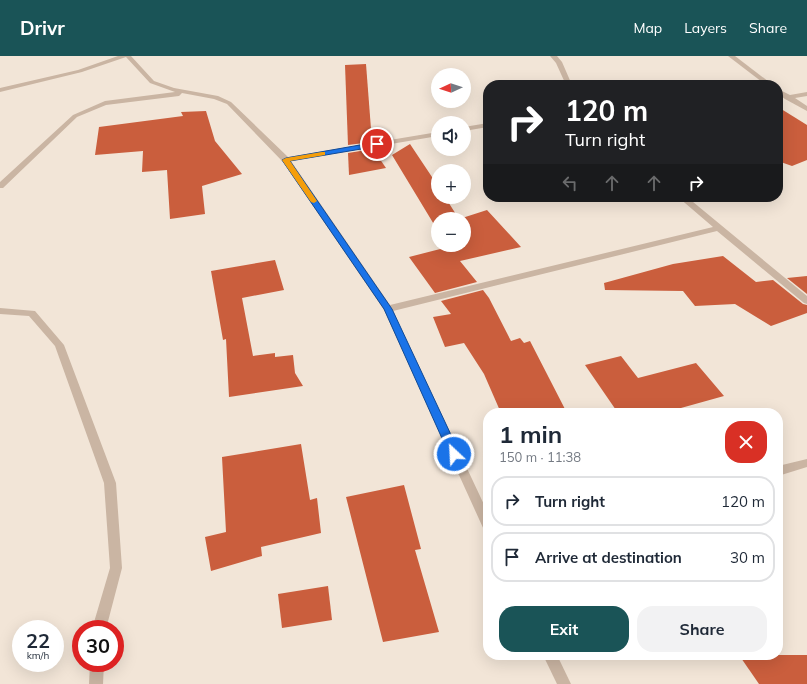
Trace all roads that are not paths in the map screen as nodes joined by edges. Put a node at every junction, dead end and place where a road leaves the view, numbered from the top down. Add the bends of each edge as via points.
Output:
1 (124, 56) edge
2 (128, 56) edge
3 (553, 56) edge
4 (731, 56) edge
5 (567, 80) edge
6 (763, 80) edge
7 (0, 90) edge
8 (191, 93) junction
9 (783, 94) edge
10 (807, 94) edge
11 (788, 98) junction
12 (807, 109) edge
13 (483, 126) edge
14 (471, 128) edge
15 (431, 135) edge
16 (286, 160) junction
17 (0, 186) edge
18 (688, 202) edge
19 (718, 228) junction
20 (807, 301) edge
21 (388, 309) junction
22 (0, 311) edge
23 (807, 463) edge
24 (783, 470) edge
25 (483, 515) edge
26 (102, 620) edge
27 (552, 660) edge
28 (97, 672) edge
29 (96, 684) edge
30 (564, 684) edge

1 - 7 street via 80,71
2 - 8 street via 152,82
3 - 5 street via 559,62
4 - 6 street
8 - 16 street via 216,97 229,103
8 - 17 street via 105,103 74,116
9 - 11 street
10 - 11 street
11 - 12 street
13 - 14 street
15 - 16 street
16 - 21 street
18 - 19 street
19 - 20 street
19 - 21 street
21 - 25 street
22 - 26 street via 32,313 59,345 110,484 116,568
23 - 24 street
27 - 30 street
28 - 29 street

